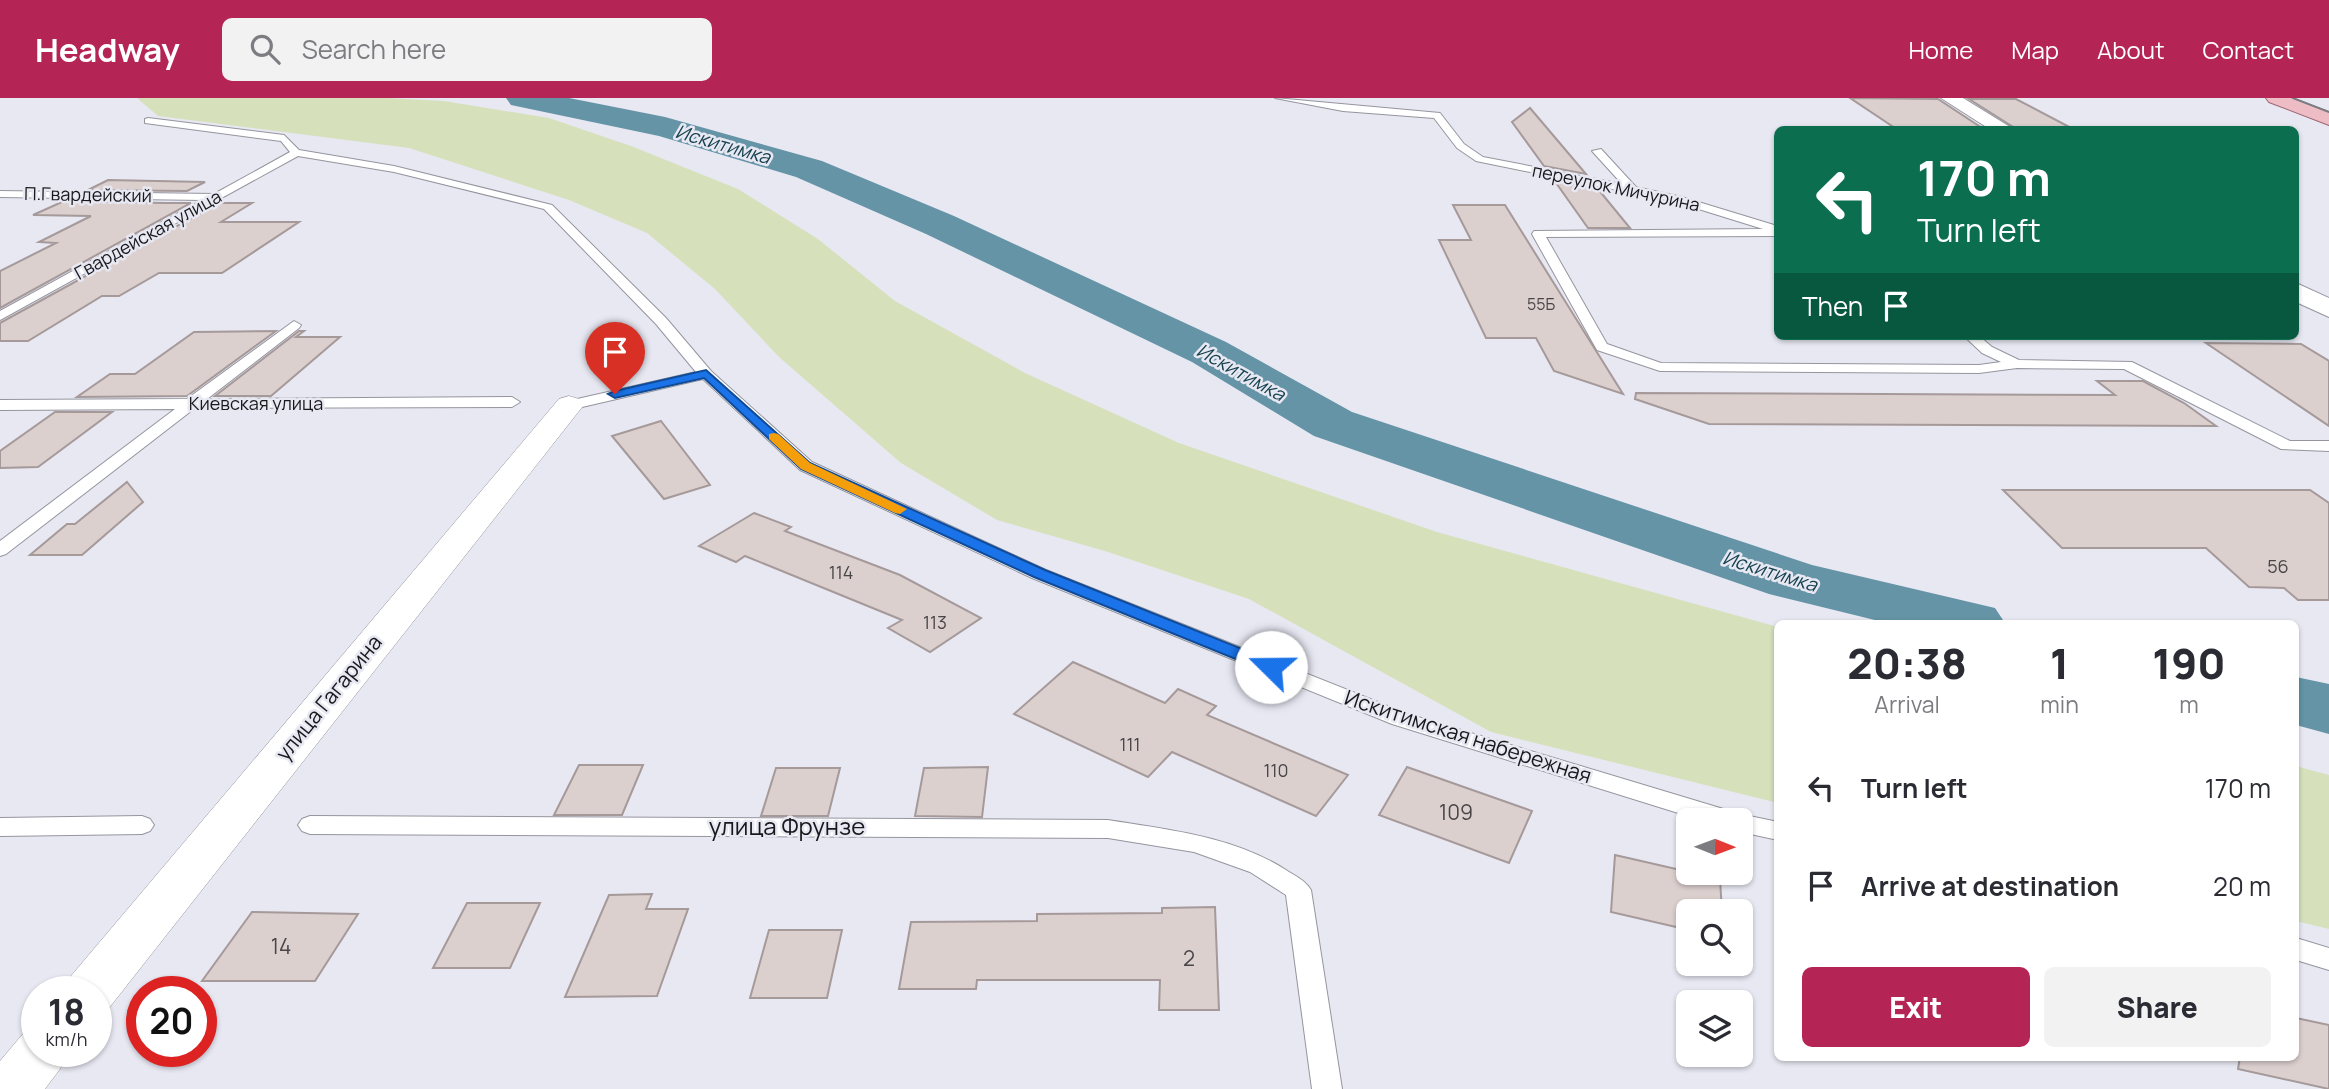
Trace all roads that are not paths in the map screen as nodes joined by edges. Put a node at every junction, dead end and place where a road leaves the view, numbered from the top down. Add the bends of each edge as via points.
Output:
1 (1280, 98) edge
2 (1950, 98) edge
3 (2275, 98) edge
4 (2319, 98) edge
5 (2329, 102) edge
6 (2329, 119) edge
7 (148, 121) dead end
8 (1999, 126) edge
9 (1597, 151) dead end
10 (296, 153) junction
11 (1632, 189) junction
12 (0, 194) edge
13 (218, 197) junction
14 (1774, 230) edge
15 (1774, 231) edge
16 (2299, 293) edge
17 (2329, 309) edge
18 (0, 316) edge
19 (294, 325) dead end
20 (1976, 340) edge
21 (2017, 364) junction
22 (706, 374) junction
23 (512, 402) dead end
24 (189, 404) junction
25 (0, 405) edge
26 (569, 405) joint
27 (2329, 446) edge
28 (0, 550) edge
29 (1690, 808) edge
30 (142, 825) dead end
31 (310, 825) dead end
32 (1754, 826) edge
33 (0, 827) edge
34 (1774, 830) edge
35 (2299, 950) edge
36 (2329, 959) edge
37 (103, 976) edge
38 (29, 1067) edge
39 (11, 1089) edge
40 (1327, 1089) edge

1 - 11 lane, переулок Мичурина via 1437,115 1457,144 1480,159
2 - 8 street
3 - 6 main road
4 - 5 main road
7 - 10 lane, Искитимская набережная via 284,138
9 - 11 lane
10 - 13 lane, Гвардейская улица
10 - 22 lane, Искитимская набережная via 394,169 548,207 662,321
11 - 14 lane, переулок Мичурина
12 - 13 lane, П.Гвардейский
13 - 18 lane, Гвардейская улица
15 - 21 lane via 1538,234 1602,347 1660,367 1979,369
16 - 17 street
19 - 24 lane
20 - 21 lane
21 - 27 lane via 2127,365 2287,446
22 - 26 lane
22 - 29 lane, Искитимская набережная via 806,466 1039,573 1400,719
23 - 24 lane, Киевская улица
24 - 25 lane, Киевская улица
24 - 28 lane
26 - 37 street, улица Гагарина
30 - 33 lane
31 - 40 lane, улица Фрунзе via 1108,829 1196,843 1259,865 1298,890
32 - 34 lane
35 - 36 lane
38 - 39 street

